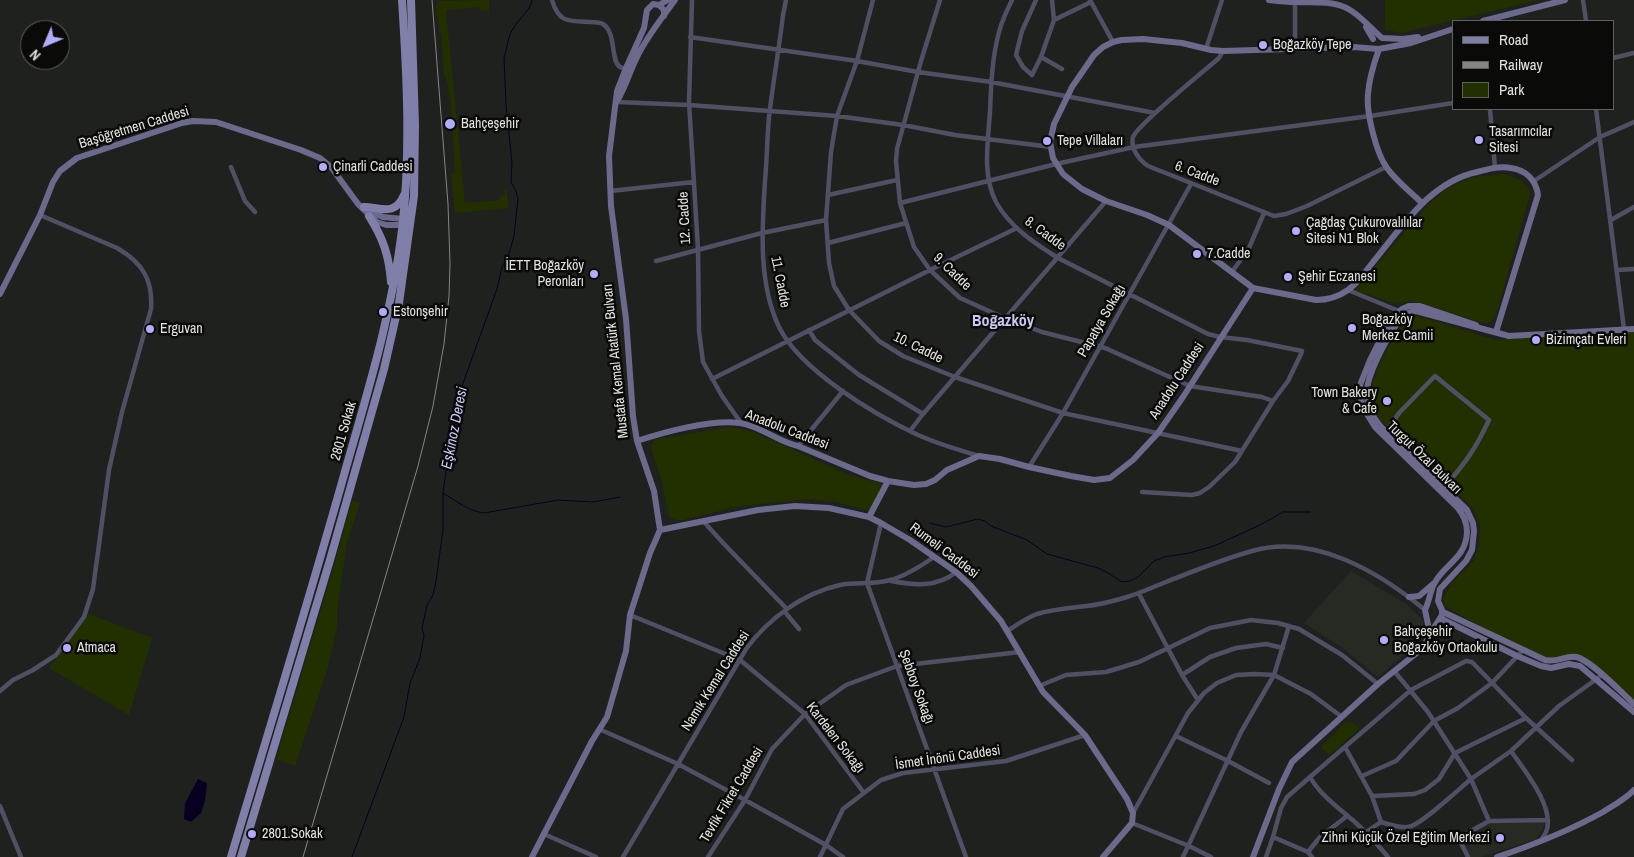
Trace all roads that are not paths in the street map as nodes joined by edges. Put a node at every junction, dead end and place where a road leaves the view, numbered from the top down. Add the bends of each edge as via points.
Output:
1 (402, 0) edge
2 (410, 0) edge
3 (552, 0) edge
4 (668, 0) edge
5 (675, 0) edge
6 (692, 0) edge
7 (786, 0) edge
8 (873, 0) edge
9 (940, 0) edge
10 (1012, 0) edge
11 (1036, 0) edge
12 (1052, 0) edge
13 (1222, 0) edge
14 (1269, 0) edge
15 (1565, 0) edge
16 (1583, 0) edge
17 (1090, 1) edge
18 (1295, 2) junction
19 (645, 3) dead end
20 (656, 3) edge
21 (647, 12) junction
22 (662, 18) junction
23 (1054, 20) junction
24 (1487, 20) edge
25 (1586, 20) edge
26 (1452, 29) edge
27 (1432, 35) junction
28 (690, 37) junction
29 (1377, 39) junction
30 (1113, 42) junction
31 (1353, 47) junction
32 (1206, 48) junction
33 (1295, 48) junction
34 (1378, 48) junction
35 (778, 50) junction
36 (1223, 51) junction
37 (1634, 53) edge
38 (1041, 57) junction
39 (1614, 58) edge
40 (857, 60) junction
41 (1062, 68) dead end
42 (628, 69) junction
43 (918, 72) junction
44 (991, 82) junction
45 (1067, 97) junction
46 (617, 102) junction
47 (1452, 103) edge
48 (689, 106) junction
49 (1490, 110) edge
50 (1596, 110) edge
51 (770, 111) junction
52 (1155, 113) junction
53 (837, 116) junction
54 (1370, 116) junction
55 (1634, 122) edge
56 (904, 125) junction
57 (1600, 137) junction
58 (988, 139) junction
59 (1050, 147) junction
60 (1134, 147) junction
61 (1056, 164) junction
62 (231, 167) dead end
63 (1386, 167) junction
64 (1495, 168) junction
65 (897, 180) junction
66 (989, 181) junction
67 (1534, 181) junction
68 (694, 182) junction
69 (1191, 184) junction
70 (406, 191) junction
71 (610, 191) junction
72 (828, 195) junction
73 (1106, 202) junction
74 (900, 203) junction
75 (1422, 204) junction
76 (361, 205) junction
77 (1634, 207) edge
78 (255, 212) dead end
79 (1264, 213) junction
80 (40, 215) junction
81 (370, 216) junction
82 (826, 220) junction
83 (1611, 220) junction
84 (406, 221) junction
85 (906, 223) junction
86 (1169, 225) junction
87 (1017, 228) junction
88 (762, 233) junction
89 (828, 242) junction
90 (698, 249) junction
91 (1058, 258) junction
92 (656, 261) dead end
93 (1634, 269) edge
94 (930, 270) junction
95 (1617, 270) junction
96 (1232, 272) junction
97 (1253, 288) junction
98 (1348, 290) junction
99 (0, 294) edge
100 (392, 294) junction
101 (1130, 295) junction
102 (849, 310) junction
103 (1399, 311) junction
104 (1006, 318) junction
105 (1624, 329) junction
106 (1634, 329) edge
107 (809, 330) junction
108 (1496, 332) junction
109 (1220, 337) junction
110 (787, 341) junction
111 (1100, 346) junction
112 (955, 377) junction
113 (712, 379) junction
114 (1190, 386) junction
115 (843, 391) junction
116 (1273, 401) junction
117 (1063, 412) junction
118 (923, 414) junction
119 (741, 423) junction
120 (910, 431) junction
121 (1386, 432) junction
122 (1158, 433) junction
123 (637, 441) junction
124 (798, 446) junction
125 (1242, 451) junction
126 (979, 456) junction
127 (1029, 468) junction
128 (888, 481) junction
129 (1444, 487) junction
130 (1142, 492) dead end
131 (868, 518) junction
132 (704, 522) junction
133 (881, 523) junction
134 (660, 530) junction
135 (934, 557) junction
136 (956, 572) junction
137 (890, 581) junction
138 (1436, 581) junction
139 (867, 583) junction
140 (1139, 594) junction
141 (1409, 597) junction
142 (1439, 605) junction
143 (1427, 608) junction
144 (785, 612) junction
145 (630, 615) junction
146 (1440, 616) junction
147 (1428, 618) junction
148 (1290, 626) junction
149 (800, 629) dead end
150 (1007, 631) junction
151 (1430, 634) junction
152 (1283, 648) junction
153 (1168, 649) junction
154 (1522, 650) junction
155 (1020, 652) junction
156 (1517, 656) junction
157 (740, 660) junction
158 (897, 666) junction
159 (1395, 672) junction
160 (1182, 675) junction
161 (1274, 675) junction
162 (1600, 677) junction
163 (1492, 683) junction
164 (1378, 684) junction
165 (1039, 686) junction
166 (0, 690) edge
167 (1411, 690) junction
168 (1198, 700) junction
169 (1634, 704) edge
170 (1634, 712) edge
171 (805, 714) junction
172 (1342, 717) junction
173 (1526, 718) junction
174 (1434, 721) junction
175 (1537, 728) junction
176 (599, 729) junction
177 (1085, 735) junction
178 (1176, 736) junction
179 (1345, 747) junction
180 (1511, 751) junction
181 (1455, 753) junction
182 (1228, 760) junction
183 (1572, 760) dead end
184 (678, 764) junction
185 (934, 769) junction
186 (1310, 776) junction
187 (1362, 776) junction
188 (1471, 779) junction
189 (1269, 783) dead end
190 (1634, 790) edge
191 (864, 793) junction
192 (1372, 796) junction
193 (744, 800) junction
194 (0, 806) edge
195 (1133, 813) junction
196 (1347, 816) junction
197 (1548, 820) junction
198 (1381, 822) junction
199 (1489, 822) junction
200 (1132, 824) junction
201 (1366, 832) junction
202 (544, 834) junction
203 (1273, 837) junction
204 (1540, 843) junction
205 (826, 845) junction
206 (1189, 846) junction
207 (1310, 855) edge
208 (21, 857) edge
209 (231, 857) edge
210 (240, 857) edge
211 (532, 857) edge
212 (596, 857) edge
213 (623, 857) edge
214 (708, 857) edge
215 (820, 857) edge
216 (843, 857) edge
217 (966, 857) edge
218 (1103, 857) edge
219 (1183, 857) edge
220 (1210, 857) edge
221 (1253, 857) edge
222 (1266, 857) edge
223 (1388, 857) edge
224 (1468, 857) edge
225 (1497, 857) edge

1 - 70 main road, 2801 Sokak via 408,125
2 - 84 main road, 2801 Sokak via 414,196
3 - 42 street via 561,18 598,22 606,27 613,41 617,63
4 - 20 street
5 - 22 street, Mustafa Kemal Atatürk Bulvarı
6 - 28 street, 12. Cadde
7 - 35 street, 11. Cadde
8 - 40 street, 10. Cadde
9 - 43 street, 9. Cadde
10 - 44 street, 8. Cadde via 999,32
11 - 38 street via 1022,31 1016,55 1032,75
12 - 23 street
13 - 32 street
14 - 18 street
15 - 24 street
16 - 25 street
17 - 23 street
17 - 30 street
18 - 29 street via 1338,4 1354,12 1375,30
18 - 33 street
19 - 21 street
20 - 21 street
20 - 22 street via 664,10
21 - 22 street via 652,21
21 - 42 street, Mustafa Kemal Atatürk Bulvarı
22 - 42 street, Mustafa Kemal Atatürk Bulvarı
23 - 38 street
26 - 27 street
27 - 29 street
27 - 34 street via 1411,43
28 - 35 street
28 - 48 street, 12. Cadde
29 - 31 street
29 - 34 street via 1373,45
29 - 34 street via 1384,44
30 - 32 street via 1159,40
30 - 45 street via 1094,55
31 - 33 street
31 - 34 street
32 - 36 street
33 - 36 street
34 - 54 street via 1367,95
35 - 40 street
35 - 51 street, 11. Cadde
36 - 52 street
37 - 39 street
38 - 41 street
40 - 43 street
40 - 53 street, 10. Cadde
42 - 46 street, Mustafa Kemal Atatürk Bulvarı
43 - 44 street
43 - 56 street, 9. Cadde
44 - 45 street
44 - 58 street, 8. Cadde
45 - 52 street
45 - 59 street via 1054,124
46 - 48 street
46 - 71 street, Mustafa Kemal Atatürk Bulvarı via 609,156
47 - 54 street
48 - 51 street
48 - 68 street, 12. Cadde
49 - 64 street
50 - 57 street
51 - 53 street
51 - 88 street, 11. Cadde
52 - 60 street via 1134,134
53 - 56 street
53 - 72 street, 10. Cadde
54 - 60 street
54 - 63 street via 1377,147
55 - 57 street
56 - 58 street
56 - 65 street, 9. Cadde via 896,155
57 - 67 street
57 - 83 street
58 - 59 street
58 - 66 street, 8. Cadde
59 - 61 street
60 - 61 street
60 - 69 street, 6. Cadde via 1148,166
61 - 66 street
61 - 73 street via 1073,183
62 - 78 street
63 - 75 street
63 - 79 street, 6. Cadde via 1286,214 1274,216
64 - 67 street via 1516,169
64 - 75 street via 1464,174 1442,186
65 - 72 street
65 - 74 street, 9. Cadde
66 - 74 street
66 - 87 street, 8. Cadde via 996,202
67 - 108 street via 1538,195
68 - 71 street
68 - 90 street, 12. Cadde
69 - 79 street, 6. Cadde
69 - 86 street, Papatya Sokağı
70 - 76 main road via 402,201 388,210
70 - 84 main road, 2801 Sokak
71 - 123 street, Mustafa Kemal Atatürk Bulvarı
72 - 82 street, 10. Cadde
73 - 86 street
73 - 91 street
74 - 85 street, 9. Cadde
75 - 98 street
76 - 80 street, Başöğretmen Caddesi via 320,158 216,122 193,121 77,158 60,171
76 - 81 street, Başöğretmen Caddesi
76 - 84 street via 378,215
77 - 83 street
79 - 96 street via 1249,248
80 - 99 street, Başöğretmen Caddesi
80 - 166 street via 129,255 149,280 152,310 109,470 93,589 84,617 56,656
81 - 84 street via 377,222 394,226
81 - 100 main road via 387,253
82 - 88 street
82 - 89 street, 10. Cadde
83 - 95 street
84 - 100 main road, 2801 Sokak
84 - 210 main road, 2801 Sokak via 399,303 384,369
85 - 89 street
85 - 94 street, 9. Cadde via 914,247
86 - 96 street
86 - 101 street, Papatya Sokağı
87 - 91 street, 8. Cadde
87 - 94 street
88 - 90 street
88 - 110 street, 11. Cadde via 770,300
89 - 102 street, 10. Cadde via 834,286
90 - 92 street
90 - 113 street, 12. Cadde via 699,331 704,362
91 - 101 street, 8. Cadde
91 - 104 street
93 - 95 street
94 - 102 street
94 - 104 street, 9. Cadde via 960,298
95 - 105 street
96 - 97 street
97 - 98 street via 1316,300 1326,300
97 - 109 street, Anadolu Caddesi
98 - 103 street
100 - 209 main road, 2801 Sokak via 373,374 292,660
101 - 109 street, 8. Cadde
101 - 111 street, Papatya Sokağı
102 - 107 street
102 - 112 street, 10. Cadde via 879,340 902,356
103 - 108 street, Turgut Özal Bulvarı via 1409,306 1420,306
103 - 138 street, Turgut Özal Bulvarı via 1370,360 1360,383 1360,397 1379,432 1466,520 1464,548
104 - 111 street, 9. Cadde via 1042,332
104 - 112 street
105 - 106 street, Turgut Özal Bulvarı
105 - 108 street, Turgut Özal Bulvarı via 1509,336
107 - 110 street
107 - 118 street via 815,340 859,375
108 - 121 street, Turgut Özal Bulvarı via 1420,312 1405,315 1387,341 1367,383 1371,413
109 - 114 street, Anadolu Caddesi
109 - 116 street, 8. Cadde via 1302,351 1288,381
110 - 113 street
110 - 115 street, 11. Cadde
111 - 114 street, 9. Cadde
111 - 117 street, Papatya Sokağı
112 - 117 street, 10. Cadde
112 - 118 street
113 - 119 street, 12. Cadde
114 - 116 street, 9. Cadde
114 - 122 street, Anadolu Caddesi
115 - 120 street, 11. Cadde
115 - 124 street
116 - 125 street
117 - 122 street, 10. Cadde
117 - 127 street, Papatya Sokağı
118 - 120 street
119 - 123 street, Anadolu Caddesi via 716,423 664,432
119 - 124 street, Anadolu Caddesi
120 - 126 street, 11. Cadde
121 - 129 street, Turgut Özal Bulvarı
121 - 129 street via 1434,376 1489,420 1462,468
122 - 125 street, 10. Cadde
122 - 127 street, Anadolu Caddesi via 1133,460 1110,478 1094,480
123 - 134 street, Mustafa Kemal Atatürk Bulvarı via 654,491
124 - 128 street, Anadolu Caddesi
125 - 130 street via 1200,493
126 - 127 street, Anadolu Caddesi
126 - 128 street, Anadolu Caddesi via 947,470 926,484
128 - 131 street
129 - 142 street, Turgut Özal Bulvarı via 1467,510 1473,523 1474,537 1469,556 1440,590
131 - 132 street, Rumeli Caddesi via 829,508 796,506 758,510
131 - 133 street, Rumeli Caddesi
132 - 134 street, Rumeli Caddesi
132 - 144 street via 786,608
133 - 135 street, Rumeli Caddesi
133 - 139 street
134 - 145 street
135 - 136 street, Rumeli Caddesi
135 - 137 street, Namık Kemal Caddesi
136 - 137 street via 938,583
136 - 150 street, Rumeli Caddesi via 987,603
137 - 139 street, Namık Kemal Caddesi
138 - 141 street via 1419,596
138 - 143 street, Turgut Özal Bulvarı
139 - 144 street, Namık Kemal Caddesi via 840,585 811,594
139 - 158 street, Şebboy Sokağı
140 - 141 street via 1251,551 1279,547 1317,551 1342,558
140 - 150 street via 1037,614
140 - 153 street
141 - 143 street
142 - 143 street via 1434,603
142 - 146 street
143 - 147 street
144 - 149 street
144 - 157 street, Namık Kemal Caddesi via 755,636
145 - 157 street, Kardelen Sokağı
145 - 176 street via 626,651 607,717
146 - 147 street via 1433,621
146 - 151 street
146 - 154 street
146 - 156 street
147 - 151 street
148 - 152 street
148 - 153 street via 1251,620 1210,628
148 - 164 street via 1342,655
150 - 155 street, Rumeli Caddesi
151 - 159 street via 1423,648
152 - 160 street via 1266,644 1236,648 1210,658
152 - 161 street
153 - 160 street
153 - 165 street via 1106,672 1066,675
154 - 156 street
154 - 162 street via 1552,662 1576,657 1586,662
155 - 158 street, Tevfik Fikret Caddesi
155 - 165 street, Rumeli Caddesi
156 - 162 street via 1546,668 1569,664 1580,666
156 - 163 street
157 - 171 street, Kardelen Sokağı
157 - 184 street, Namık Kemal Caddesi
158 - 171 street, Tevfik Fikret Caddesi via 846,685
158 - 185 street, Şebboy Sokağı
159 - 164 street
159 - 167 street
160 - 168 street
161 - 168 street via 1236,675 1217,683
161 - 172 street via 1311,694
161 - 182 street
162 - 169 street
162 - 170 street
162 - 175 street via 1559,706
163 - 167 street via 1472,662 1466,661
163 - 173 street
163 - 174 street
164 - 172 street
165 - 177 street, Rumeli Caddesi
167 - 174 street
167 - 179 street
168 - 178 street
171 - 191 street, Kardelen Sokağı
171 - 193 street, Tevfik Fikret Caddesi via 772,749
172 - 221 street via 1292,762
173 - 175 street
173 - 181 street
174 - 181 street
174 - 187 street via 1396,761
175 - 180 street
175 - 183 street
176 - 184 street
176 - 202 street
177 - 185 street, İsmet İnönü Caddesi via 1006,761
177 - 195 street, Rumeli Caddesi
178 - 182 street
178 - 195 street
179 - 186 street
179 - 187 street
180 - 188 street
180 - 197 street via 1544,802
181 - 188 street
181 - 192 street via 1439,779 1425,790 1414,794
182 - 189 street
182 - 206 street
184 - 193 street
184 - 213 street, Namık Kemal Caddesi
185 - 191 street, İsmet İnönü Caddesi via 881,780
185 - 217 street, Şebboy Sokağı
186 - 196 street
186 - 203 street via 1287,797
187 - 192 street
188 - 198 street via 1410,827
188 - 199 street
190 - 204 street via 1586,821
191 - 205 street, İsmet İnönü Caddesi via 844,809
192 - 198 street
193 - 205 street
193 - 214 street, Tevfik Fikret Caddesi
194 - 208 street
195 - 200 street
196 - 201 street
196 - 207 street via 1320,837
197 - 199 street
197 - 204 street via 1547,831
198 - 201 street
199 - 224 street via 1462,836 1460,841
200 - 206 street
200 - 218 street
201 - 223 street
202 - 211 street
202 - 212 street
203 - 207 street
203 - 222 street
204 - 225 street
205 - 215 street, İsmet İnönü Caddesi
205 - 216 street
206 - 219 street
206 - 220 street

